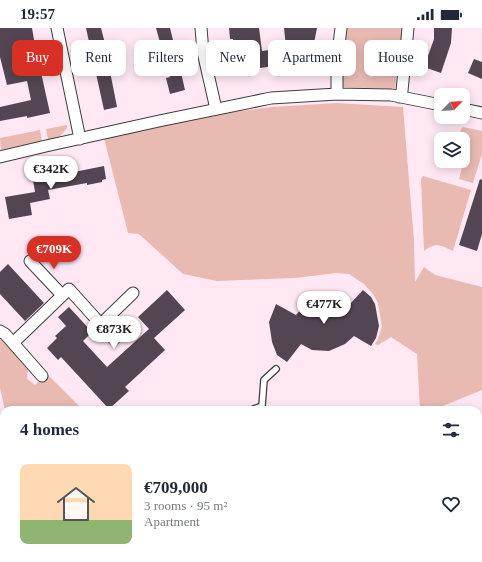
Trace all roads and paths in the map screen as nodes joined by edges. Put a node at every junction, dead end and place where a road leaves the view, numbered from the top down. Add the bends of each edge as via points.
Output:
1 (57, 28) edge
2 (201, 28) edge
3 (341, 28) edge
4 (408, 28) edge
5 (336, 94) junction
6 (399, 96) junction
7 (434, 104) edge
8 (216, 109) junction
9 (470, 111) edge
10 (482, 113) edge
11 (80, 139) junction
12 (0, 158) edge
13 (30, 261) dead end
14 (133, 293) dead end
15 (62, 295) junction
16 (101, 324) junction
17 (0, 331) edge
18 (114, 338) dead end
19 (13, 343) junction
20 (276, 369) dead end
21 (42, 376) dead end
22 (262, 406) edge

1 - 11 street
2 - 8 street via 203,52
3 - 5 street
4 - 6 street via 402,91
5 - 6 street
5 - 8 street via 271,98
6 - 7 street
8 - 11 street
9 - 10 street
11 - 12 street
13 - 15 street
14 - 16 street
15 - 16 street via 69,289
15 - 19 street
16 - 18 street
17 - 19 street
19 - 21 street
20 - 22 lane via 264,380

